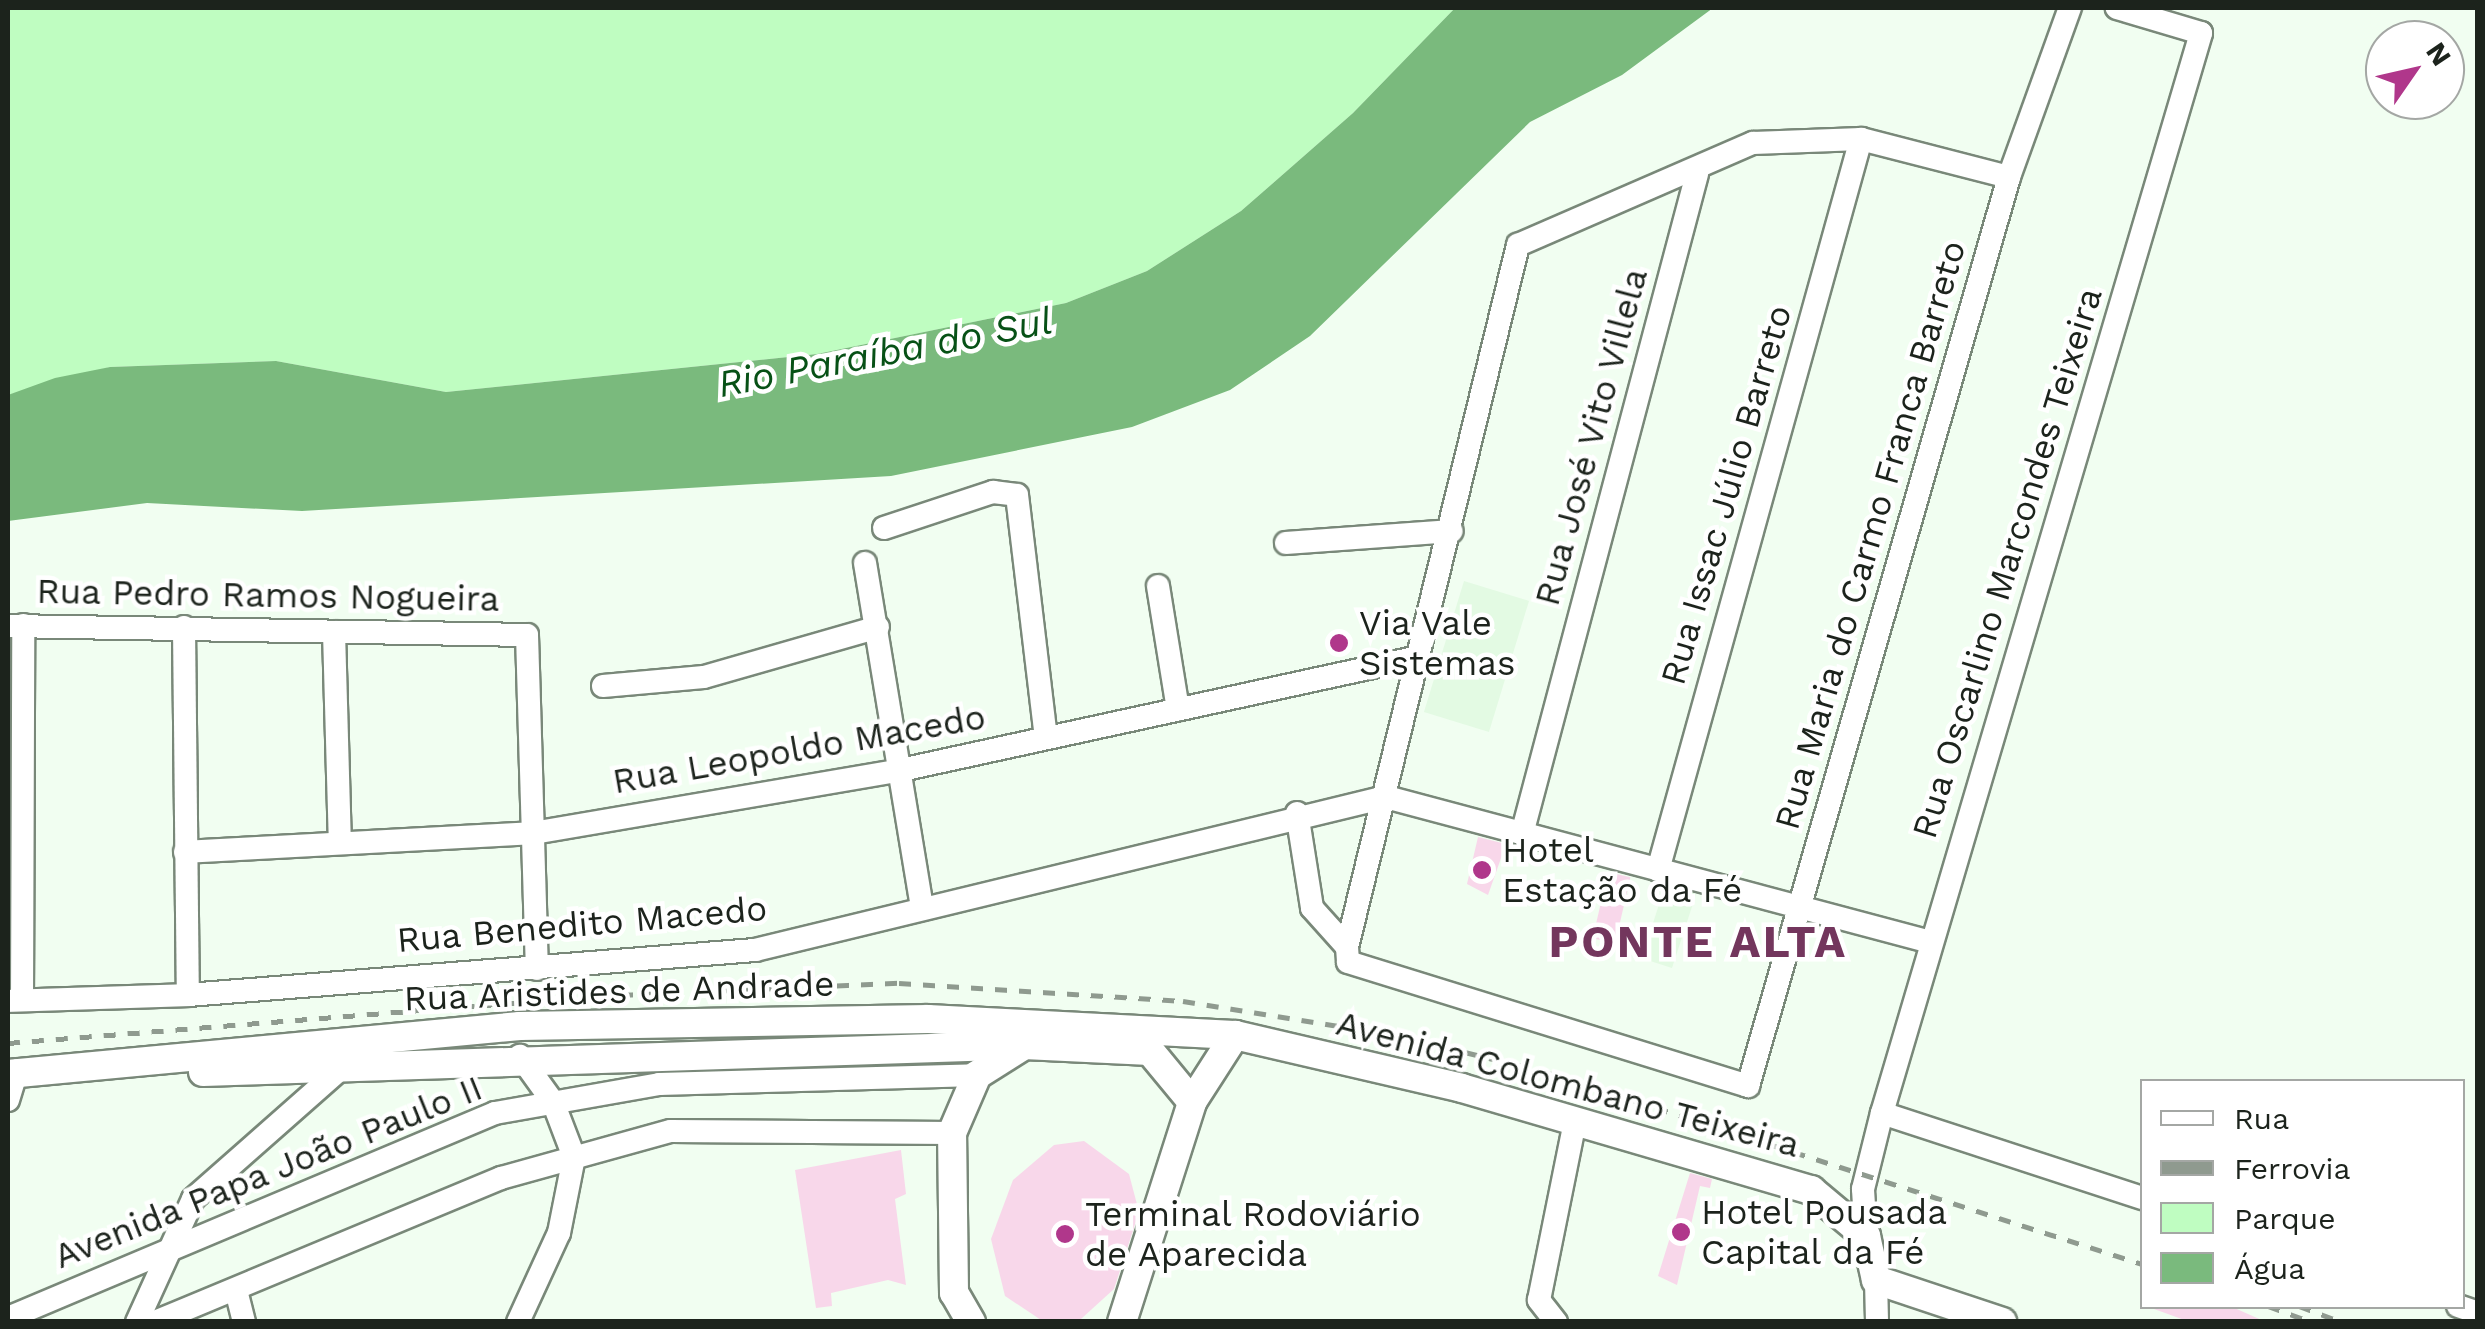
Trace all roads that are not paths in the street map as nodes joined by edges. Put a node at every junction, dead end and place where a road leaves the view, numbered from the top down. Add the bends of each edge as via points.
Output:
1 (2070, 8) edge
2 (2116, 8) edge
3 (1861, 139) junction
4 (1697, 174) junction
5 (2009, 177) junction
6 (884, 528) dead end
7 (1452, 532) junction
8 (1286, 543) dead end
9 (866, 564) dead end
10 (1158, 586) dead end
11 (15, 625) edge
12 (878, 627) junction
13 (184, 628) junction
14 (334, 632) junction
15 (1419, 657) junction
16 (603, 686) dead end
17 (1178, 709) junction
18 (1046, 738) junction
19 (900, 770) junction
20 (1386, 797) junction
21 (1297, 813) junction
22 (533, 833) junction
23 (1522, 834) junction
24 (340, 842) junction
25 (185, 852) junction
26 (1658, 870) junction
27 (922, 906) junction
28 (1800, 907) junction
29 (1931, 942) junction
30 (1347, 947) junction
31 (537, 969) junction
32 (188, 995) junction
33 (15, 1000) edge
34 (1235, 1034) junction
35 (1024, 1045) junction
36 (520, 1056) junction
37 (346, 1064) junction
38 (977, 1075) junction
39 (11, 1081) edge
40 (553, 1102) junction
41 (1192, 1102) junction
42 (1882, 1112) junction
43 (1575, 1121) junction
44 (952, 1134) junction
45 (574, 1157) junction
46 (1863, 1188) junction
47 (1811, 1190) junction
48 (2140, 1197) edge
49 (1866, 1236) junction
50 (166, 1252) junction
51 (236, 1290) junction
52 (1883, 1299) edge
53 (959, 1315) edge
54 (8, 1318) edge
55 (137, 1322) edge
56 (155, 1322) edge
57 (244, 1322) edge
58 (518, 1322) edge
59 (1122, 1322) edge
60 (1556, 1322) edge
61 (2002, 1322) edge

1 - 5 street, Rua Maria do Carmo Franca Barreto
2 - 29 street, Rua Oscarlino Marcondes Teixeira via 2201,33
3 - 4 street via 1753,143
3 - 5 street
3 - 26 street, Rua Issac Júlio Barreto
4 - 7 street via 1518,245
4 - 23 street, Rua José Vito Villela
5 - 28 street, Rua Maria do Carmo Franca Barreto
6 - 18 street via 992,492 1017,495
7 - 8 street
7 - 15 street
9 - 12 street
10 - 17 street
11 - 13 street, Rua Pedro Ramos Nogueira
11 - 33 street
12 - 16 street via 704,676
12 - 19 street
13 - 14 street, Rua Pedro Ramos Nogueira
13 - 25 street
14 - 22 street, Rua Pedro Ramos Nogueira via 526,635
14 - 24 street
15 - 17 street, Rua Leopoldo Macedo
15 - 20 street
17 - 18 street, Rua Leopoldo Macedo
18 - 19 street, Rua Leopoldo Macedo
19 - 22 street, Rua Leopoldo Macedo
19 - 27 street
20 - 21 street, Rua Benedito Macedo
20 - 23 street
20 - 30 street
21 - 27 street, Rua Benedito Macedo
21 - 30 street via 1312,908
22 - 24 street, Rua Leopoldo Macedo
22 - 31 street
23 - 26 street
24 - 25 street, Rua Leopoldo Macedo
25 - 32 street
26 - 28 street
27 - 31 street, Rua Benedito Macedo via 755,950
28 - 29 street
28 - 30 street, Rua Maria do Carmo Franca Barreto via 1748,1086 1348,962
29 - 42 street, Rua Oscarlino Marcondes Teixeira
31 - 32 street, Rua Benedito Macedo
32 - 33 street, Rua Benedito Macedo
34 - 39 main road, Rua Aristides de Andrade via 928,1019 520,1026
34 - 41 main road
34 - 43 main road, Avenida Colombano Teixeira
35 - 36 main road, Rua Aristides de Andrade
35 - 38 main road
35 - 41 main road, Rua Aristides de Andrade via 1150,1051
36 - 37 main road, Rua Aristides de Andrade
36 - 40 street
37 - 39 main road, Rua Aristides de Andrade
37 - 50 street via 193,1199
38 - 40 street, Avenida Papa João Paulo II via 659,1084
38 - 44 main road
40 - 45 street
40 - 50 street, Avenida Papa João Paulo II via 495,1113
41 - 59 main road
42 - 46 street, Rua Oscarlino Marcondes Teixeira
42 - 48 street
43 - 47 main road, Avenida Colombano Teixeira
43 - 60 street via 1539,1300
44 - 45 street via 670,1131
44 - 53 main road
45 - 51 street via 500,1178
45 - 58 street via 559,1233
46 - 47 street
46 - 49 street, Rua Oscarlino Marcondes Teixeira
47 - 49 main road, Avenida Colombano Teixeira
49 - 52 main road
50 - 54 street, Avenida Papa João Paulo II
50 - 55 street
51 - 56 street
51 - 57 street
52 - 61 main road

